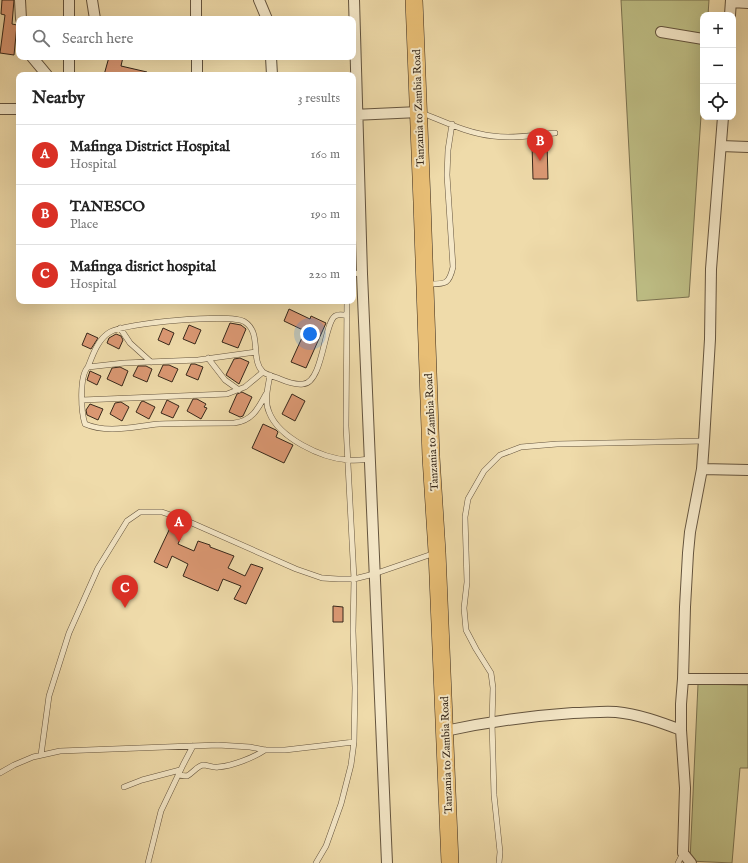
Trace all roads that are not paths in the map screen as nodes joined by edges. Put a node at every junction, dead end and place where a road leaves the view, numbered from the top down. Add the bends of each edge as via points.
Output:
1 (20, 0) edge
2 (69, 0) edge
3 (92, 0) edge
4 (196, 0) edge
5 (259, 0) edge
6 (266, 0) edge
7 (354, 0) edge
8 (414, 0) edge
9 (731, 1) edge
10 (748, 3) edge
11 (730, 12) edge
12 (21, 16) edge
13 (69, 16) edge
14 (95, 16) edge
15 (196, 16) edge
16 (266, 16) edge
17 (354, 16) edge
18 (661, 32) dead end
19 (700, 38) edge
20 (34, 60) edge
21 (69, 60) edge
22 (197, 60) edge
23 (271, 60) edge
24 (355, 60) edge
25 (44, 72) edge
26 (69, 72) edge
27 (197, 72) edge
28 (272, 72) edge
29 (355, 72) edge
30 (0, 109) edge
31 (16, 109) edge
32 (419, 112) junction
33 (356, 115) edge
34 (723, 120) edge
35 (452, 124) junction
36 (555, 133) dead end
37 (721, 146) junction
38 (748, 147) edge
39 (358, 274) edge
40 (425, 284) junction
41 (348, 304) edge
42 (347, 316) junction
43 (120, 328) junction
44 (256, 352) junction
45 (208, 358) junction
46 (151, 362) junction
47 (88, 367) junction
48 (263, 372) junction
49 (270, 375) junction
50 (239, 390) junction
51 (266, 394) junction
52 (82, 400) junction
53 (704, 440) junction
54 (370, 459) junction
55 (347, 460) junction
56 (702, 469) junction
57 (748, 470) edge
58 (437, 552) junction
59 (374, 574) junction
60 (354, 579) junction
61 (683, 679) junction
62 (748, 679) edge
63 (492, 722) junction
64 (681, 730) junction
65 (445, 731) junction
66 (354, 742) junction
67 (193, 746) junction
68 (265, 750) junction
69 (41, 755) junction
70 (0, 773) edge
71 (179, 773) junction
72 (124, 787) dead end
73 (683, 853) junction
74 (148, 863) edge
75 (316, 863) edge
76 (387, 863) edge
77 (450, 863) edge
78 (499, 863) edge
79 (678, 863) edge
80 (691, 863) edge

1 - 12 street
2 - 13 street
3 - 14 street
4 - 15 street
5 - 16 street
6 - 16 street
7 - 17 street
8 - 32 highway, Tanzania to Zambia Road
9 - 10 street
9 - 11 street
18 - 19 street
20 - 25 street
21 - 26 street
22 - 27 street
23 - 28 street
24 - 29 street
30 - 31 street
32 - 33 street
32 - 35 lane
32 - 40 highway, Tanzania to Zambia Road
33 - 39 street
34 - 37 street
35 - 36 lane via 471,132 492,136 519,137
35 - 40 lane via 447,175 453,267 451,278 445,283
37 - 38 street
37 - 53 street via 711,269
39 - 54 street
40 - 58 highway, Tanzania to Zambia Road
41 - 42 lane
42 - 49 lane via 334,316 330,322 316,371 309,382 294,384
42 - 55 lane
43 - 44 lane via 205,319 240,319 252,329
43 - 46 lane via 130,343
43 - 47 lane via 101,339
44 - 45 lane
44 - 48 lane
45 - 46 lane
45 - 50 lane via 225,380
46 - 47 lane
47 - 52 lane via 84,372
48 - 49 lane
48 - 50 lane
49 - 51 lane
50 - 52 lane via 220,394
51 - 52 lane via 254,414 243,422 158,424 110,429 85,424
51 - 55 lane via 268,411 274,422 288,436 304,446
53 - 56 street
53 - 63 lane via 521,447 500,455 484,471 468,499 465,517 467,582 464,608 466,630 491,674
54 - 55 lane
54 - 59 street
55 - 60 lane
56 - 57 street
56 - 61 street via 688,553
58 - 59 lane
58 - 65 highway, Tanzania to Zambia Road
59 - 60 lane
59 - 76 street
60 - 66 lane
60 - 69 lane via 322,578 185,520 162,512 140,512 127,521 98,568 69,633 49,696
61 - 62 street
61 - 64 street
63 - 64 street via 557,714 616,712 657,721
63 - 65 street
63 - 78 lane
64 - 73 street via 685,788
65 - 77 highway, Tanzania to Zambia Road
66 - 68 lane
66 - 75 lane via 341,804 326,846
67 - 68 lane via 250,747
67 - 69 lane via 60,751
67 - 71 lane
68 - 71 lane via 222,767 204,765 187,776
69 - 70 lane
71 - 72 lane via 142,780
71 - 74 lane via 161,811
73 - 79 lane
73 - 80 street

